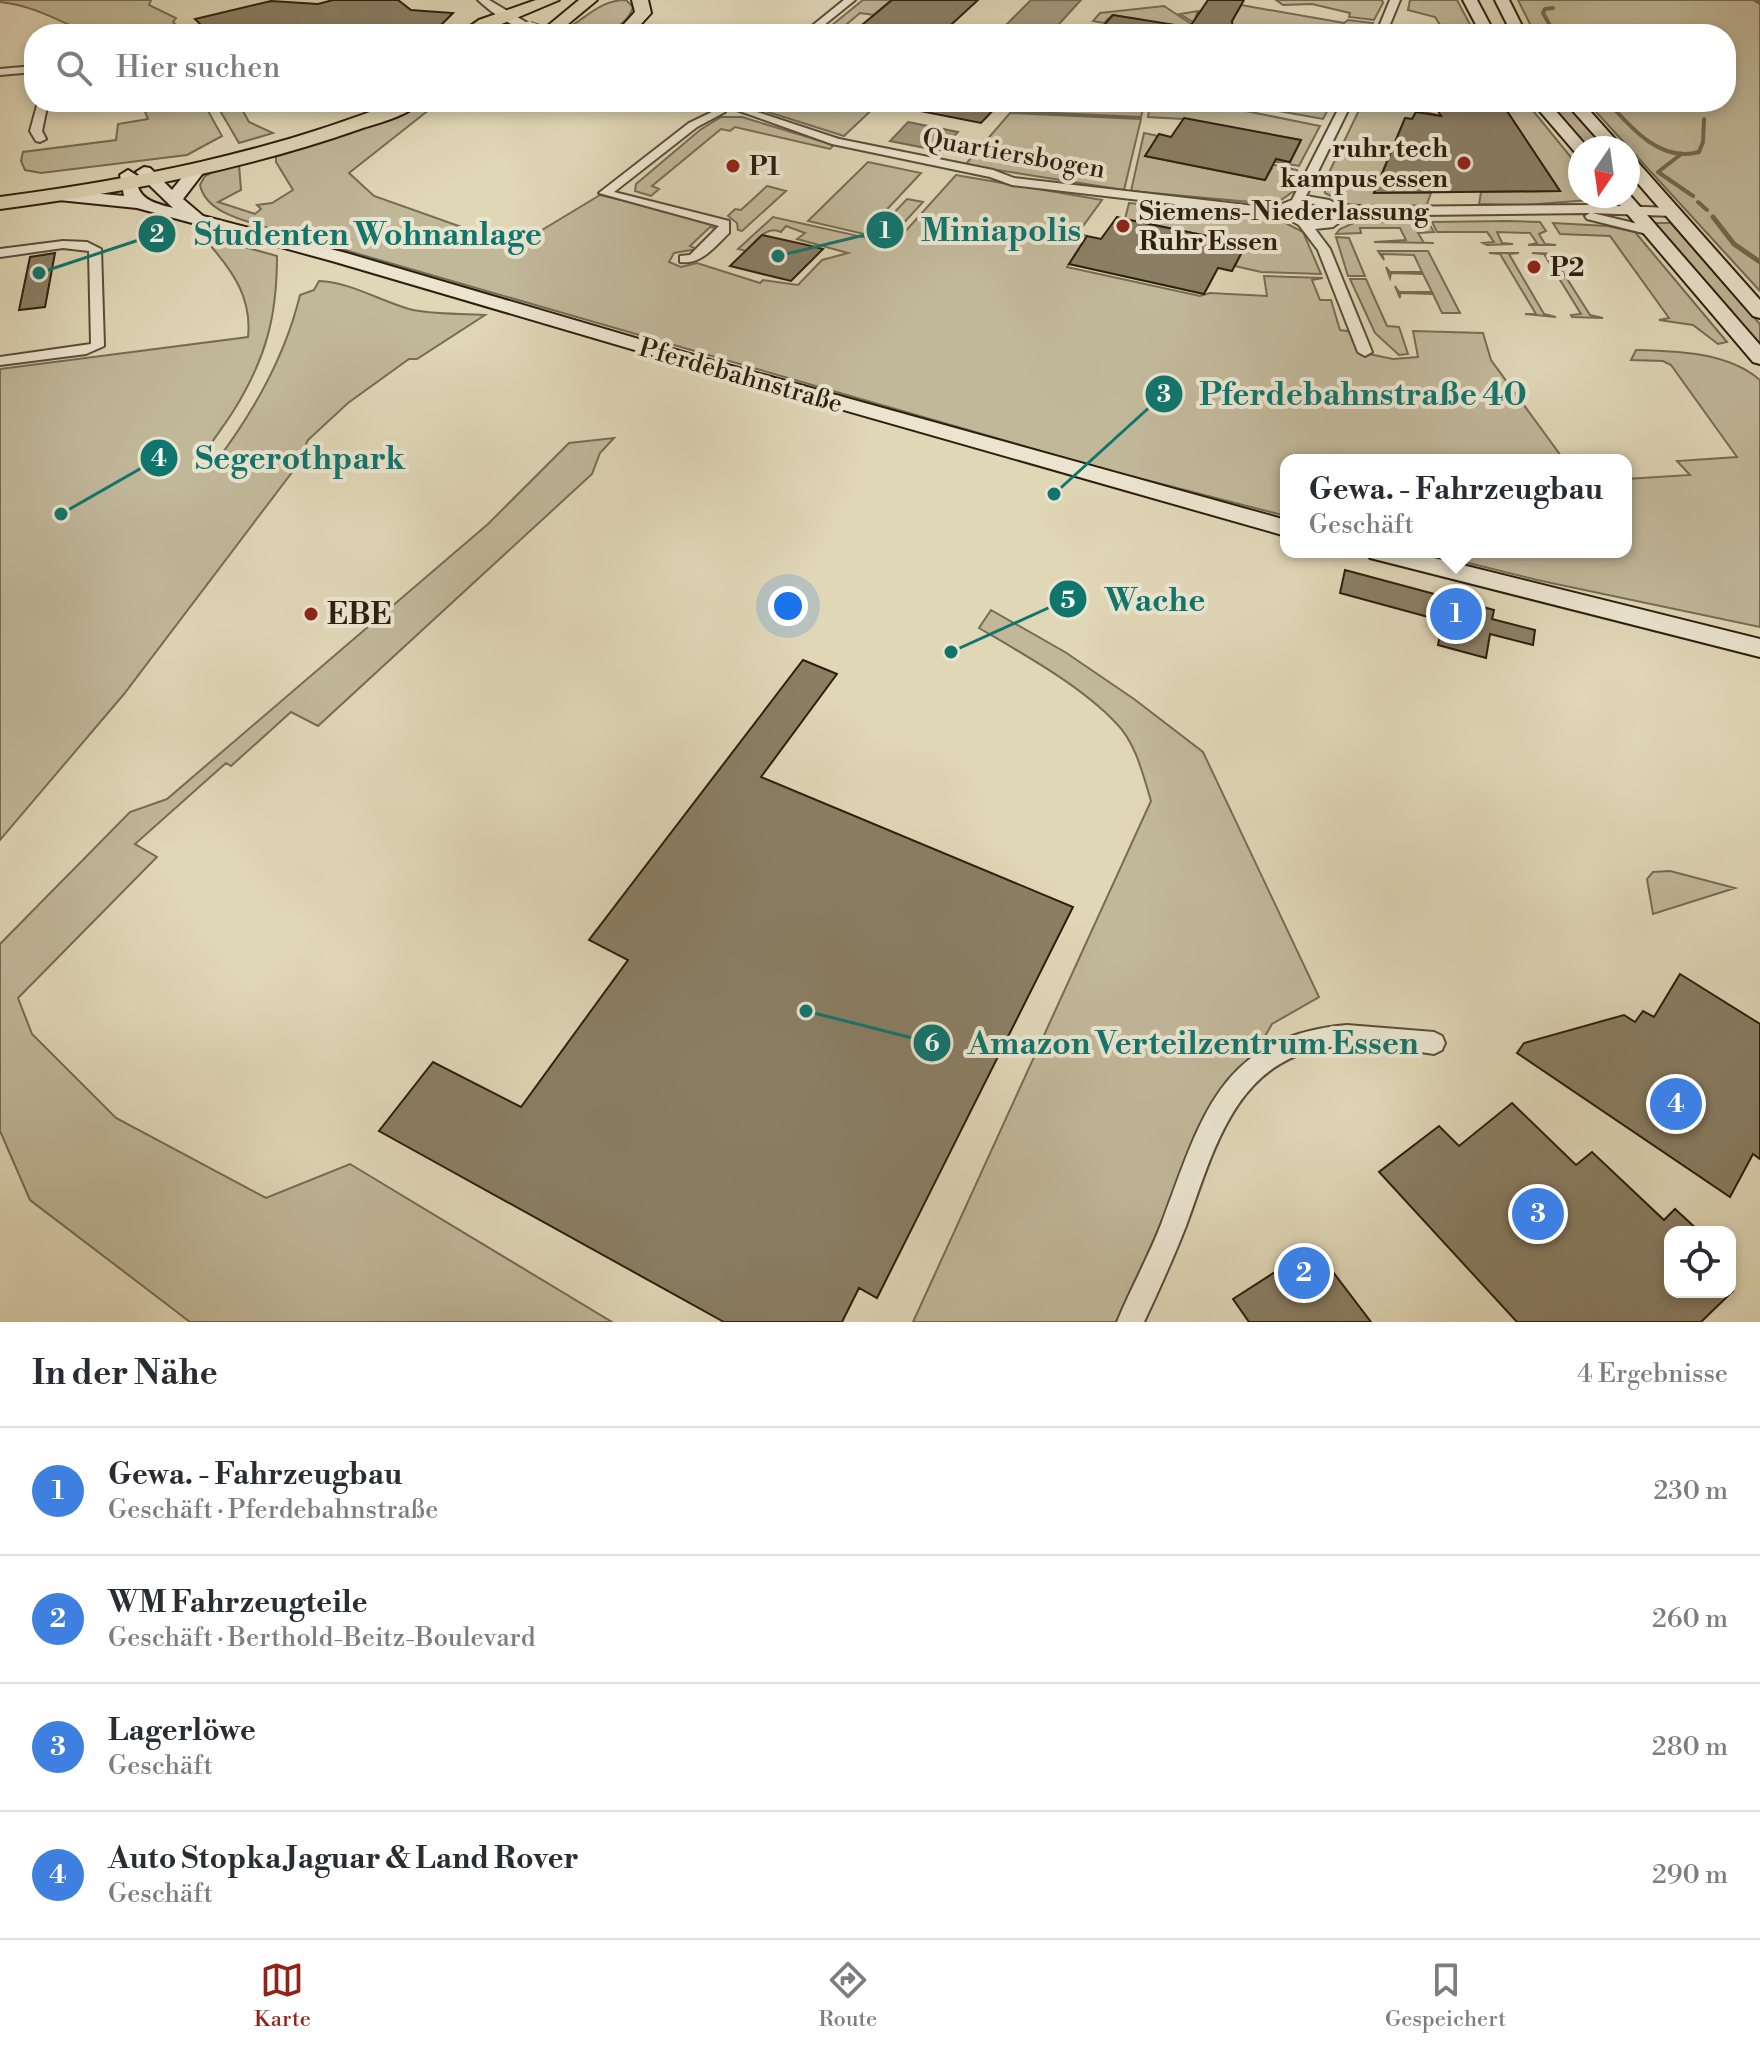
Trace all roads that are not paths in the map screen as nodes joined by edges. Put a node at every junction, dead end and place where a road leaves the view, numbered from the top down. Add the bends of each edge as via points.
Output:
1 (484, 0) edge
2 (549, 0) edge
3 (640, 0) edge
4 (850, 0) edge
5 (1395, 0) edge
6 (1470, 0) edge
7 (1502, 0) edge
8 (586, 1) edge
9 (505, 16) junction
10 (488, 24) edge
11 (519, 24) edge
12 (542, 24) edge
13 (559, 24) edge
14 (633, 24) edge
15 (820, 24) edge
16 (1385, 24) edge
17 (1483, 24) edge
18 (1513, 24) edge
19 (24, 70) edge
20 (0, 72) edge
21 (41, 112) edge
22 (362, 112) edge
23 (384, 112) edge
24 (700, 112) edge
25 (720, 112) edge
26 (752, 112) edge
27 (1342, 112) edge
28 (1549, 112) edge
29 (1582, 112) edge
30 (693, 125) junction
31 (1570, 136) edge
32 (1604, 136) edge
33 (40, 139) dead end
34 (198, 169) junction
35 (1640, 176) edge
36 (138, 177) junction
37 (1309, 181) junction
38 (0, 193) edge
39 (59, 195) junction
40 (173, 200) junction
41 (1298, 200) junction
42 (1315, 200) junction
43 (0, 203) edge
44 (138, 203) junction
45 (1568, 208) edge
46 (1599, 208) edge
47 (1631, 208) edge
48 (1638, 208) edge
49 (1672, 212) junction
50 (1288, 214) junction
51 (1338, 214) junction
52 (197, 218) junction
53 (1304, 223) junction
54 (1325, 225) junction
55 (1651, 231) junction
56 (1324, 249) junction
57 (0, 253) edge
58 (685, 259) dead end
59 (1760, 312) edge
60 (1365, 352) dead end
61 (1760, 358) edge
62 (0, 361) edge
63 (1280, 526) edge
64 (1402, 558) edge
65 (1760, 648) edge
66 (1434, 1043) dead end
67 (1130, 1322) edge

1 - 2 main road via 516,6
1 - 9 street
2 - 9 main road
3 - 14 main road via 643,13
4 - 15 street
5 - 16 street
6 - 17 street
7 - 18 street
8 - 12 main road
8 - 13 main road
9 - 10 main road
9 - 11 street
19 - 20 street
21 - 33 street via 36,131
22 - 36 main road
23 - 34 main road
24 - 30 street
25 - 30 street
26 - 50 street, Quartiersbogen via 836,142 1012,181
27 - 37 street
28 - 31 street
29 - 32 street
30 - 58 street via 605,193 725,224 726,229 694,258
34 - 36 main road
34 - 40 street
35 - 49 street
36 - 38 main road
36 - 39 main road
36 - 40 street, Pferdebahnstraße
36 - 44 street via 132,198
37 - 41 street
37 - 42 street
39 - 43 main road
39 - 44 street, Pferdebahnstraße
40 - 52 street, Pferdebahnstraße
41 - 42 street
41 - 50 street via 1286,207
42 - 51 street
44 - 52 street, Pferdebahnstraße
45 - 51 street
46 - 55 street
47 - 55 street
48 - 49 street
49 - 59 street
50 - 53 street
51 - 54 street
52 - 63 street, Pferdebahnstraße
53 - 54 street
53 - 56 street
54 - 56 street
55 - 61 street
56 - 60 street
57 - 62 street via 84,244 95,249 99,337 94,348
64 - 65 street
66 - 67 street via 1322,1037 1284,1050 1244,1077 1212,1123

